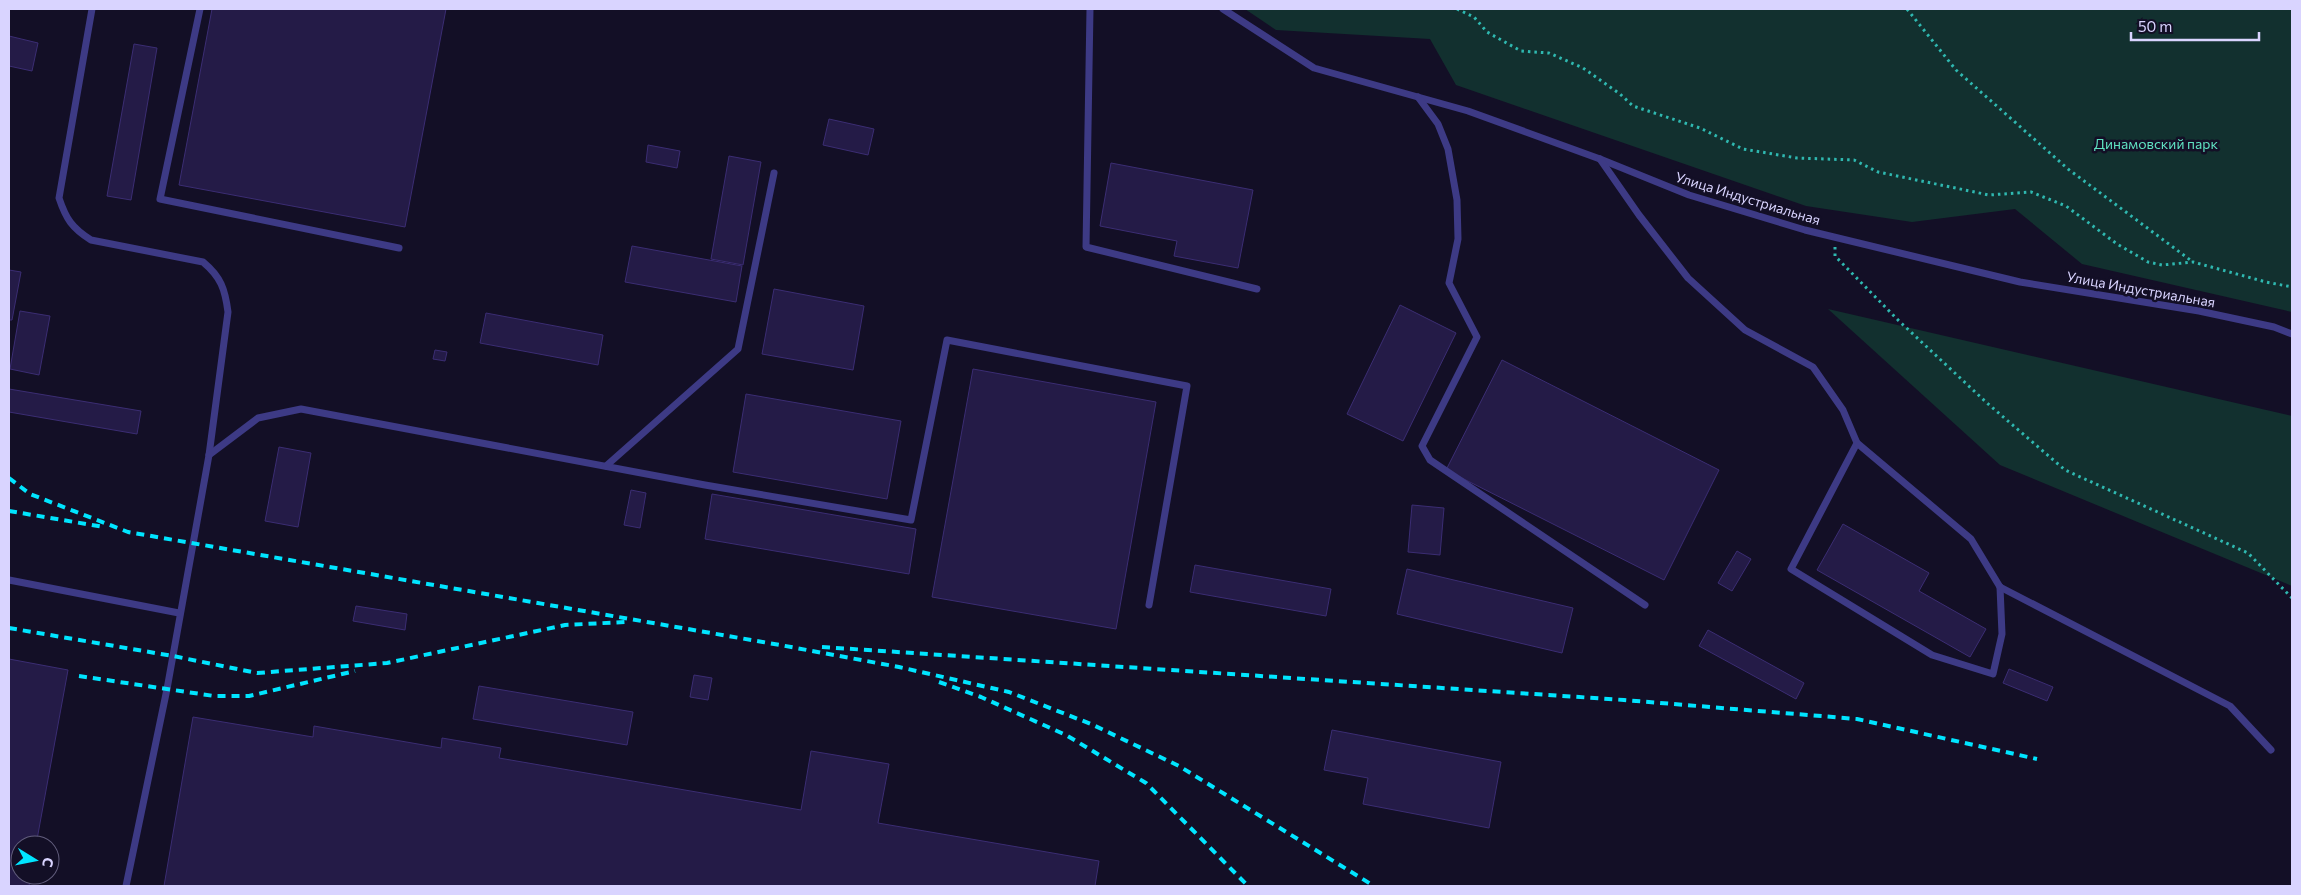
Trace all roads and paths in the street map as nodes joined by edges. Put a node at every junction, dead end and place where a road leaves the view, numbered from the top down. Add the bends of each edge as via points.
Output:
1 (92, 9) edge
2 (200, 9) edge
3 (1090, 9) edge
4 (1223, 9) edge
5 (1457, 9) edge
6 (1907, 9) edge
7 (1418, 97) junction
8 (1600, 159) junction
9 (774, 173) dead end
10 (1834, 237) junction
11 (399, 248) dead end
12 (2193, 262) junction
13 (2292, 287) edge
14 (1257, 289) dead end
15 (2292, 334) edge
16 (1857, 443) junction
17 (209, 455) junction
18 (606, 466) junction
19 (9, 580) edge
20 (2000, 587) junction
21 (2292, 598) edge
22 (1149, 605) dead end
23 (1645, 605) dead end
24 (179, 613) junction
25 (2271, 750) dead end
26 (126, 886) edge

1 - 17 lane via 59,198 65,218 91,240 203,262 216,274 226,295 228,312
2 - 11 lane via 160,199
3 - 14 lane via 1086,247
4 - 7 lane, Улица Индустриальная via 1314,68
5 - 12 path via 1474,16 1487,32 1521,51 1549,53 1583,68 1633,106 1700,128 1743,149 1797,158 1854,160 1878,172 1989,196 2030,192 2066,206 2117,244 2148,262 2162,265
6 - 12 path via 1956,70 2068,169
7 - 8 lane, Улица Индустриальная via 1468,111
7 - 23 lane via 1438,124 1448,149 1457,200 1458,239 1449,283 1477,337 1422,446 1430,460
8 - 10 lane, Улица Индустриальная via 1689,195
8 - 16 lane via 1688,278 1745,330 1813,367 1843,410
9 - 18 lane via 738,348
10 - 15 lane, Улица Индустриальная via 2020,282 2199,311
10 - 21 path via 1835,256 1899,321 2065,470 2248,553
12 - 13 path
16 - 20 lane via 1971,538
16 - 20 lane via 1791,569 1932,656 1993,674 2002,634
17 - 18 lane via 258,418 301,409
17 - 24 lane
18 - 22 lane via 911,520 947,340 1187,386
19 - 24 lane
20 - 25 lane via 2230,706
24 - 26 lane via 167,689

